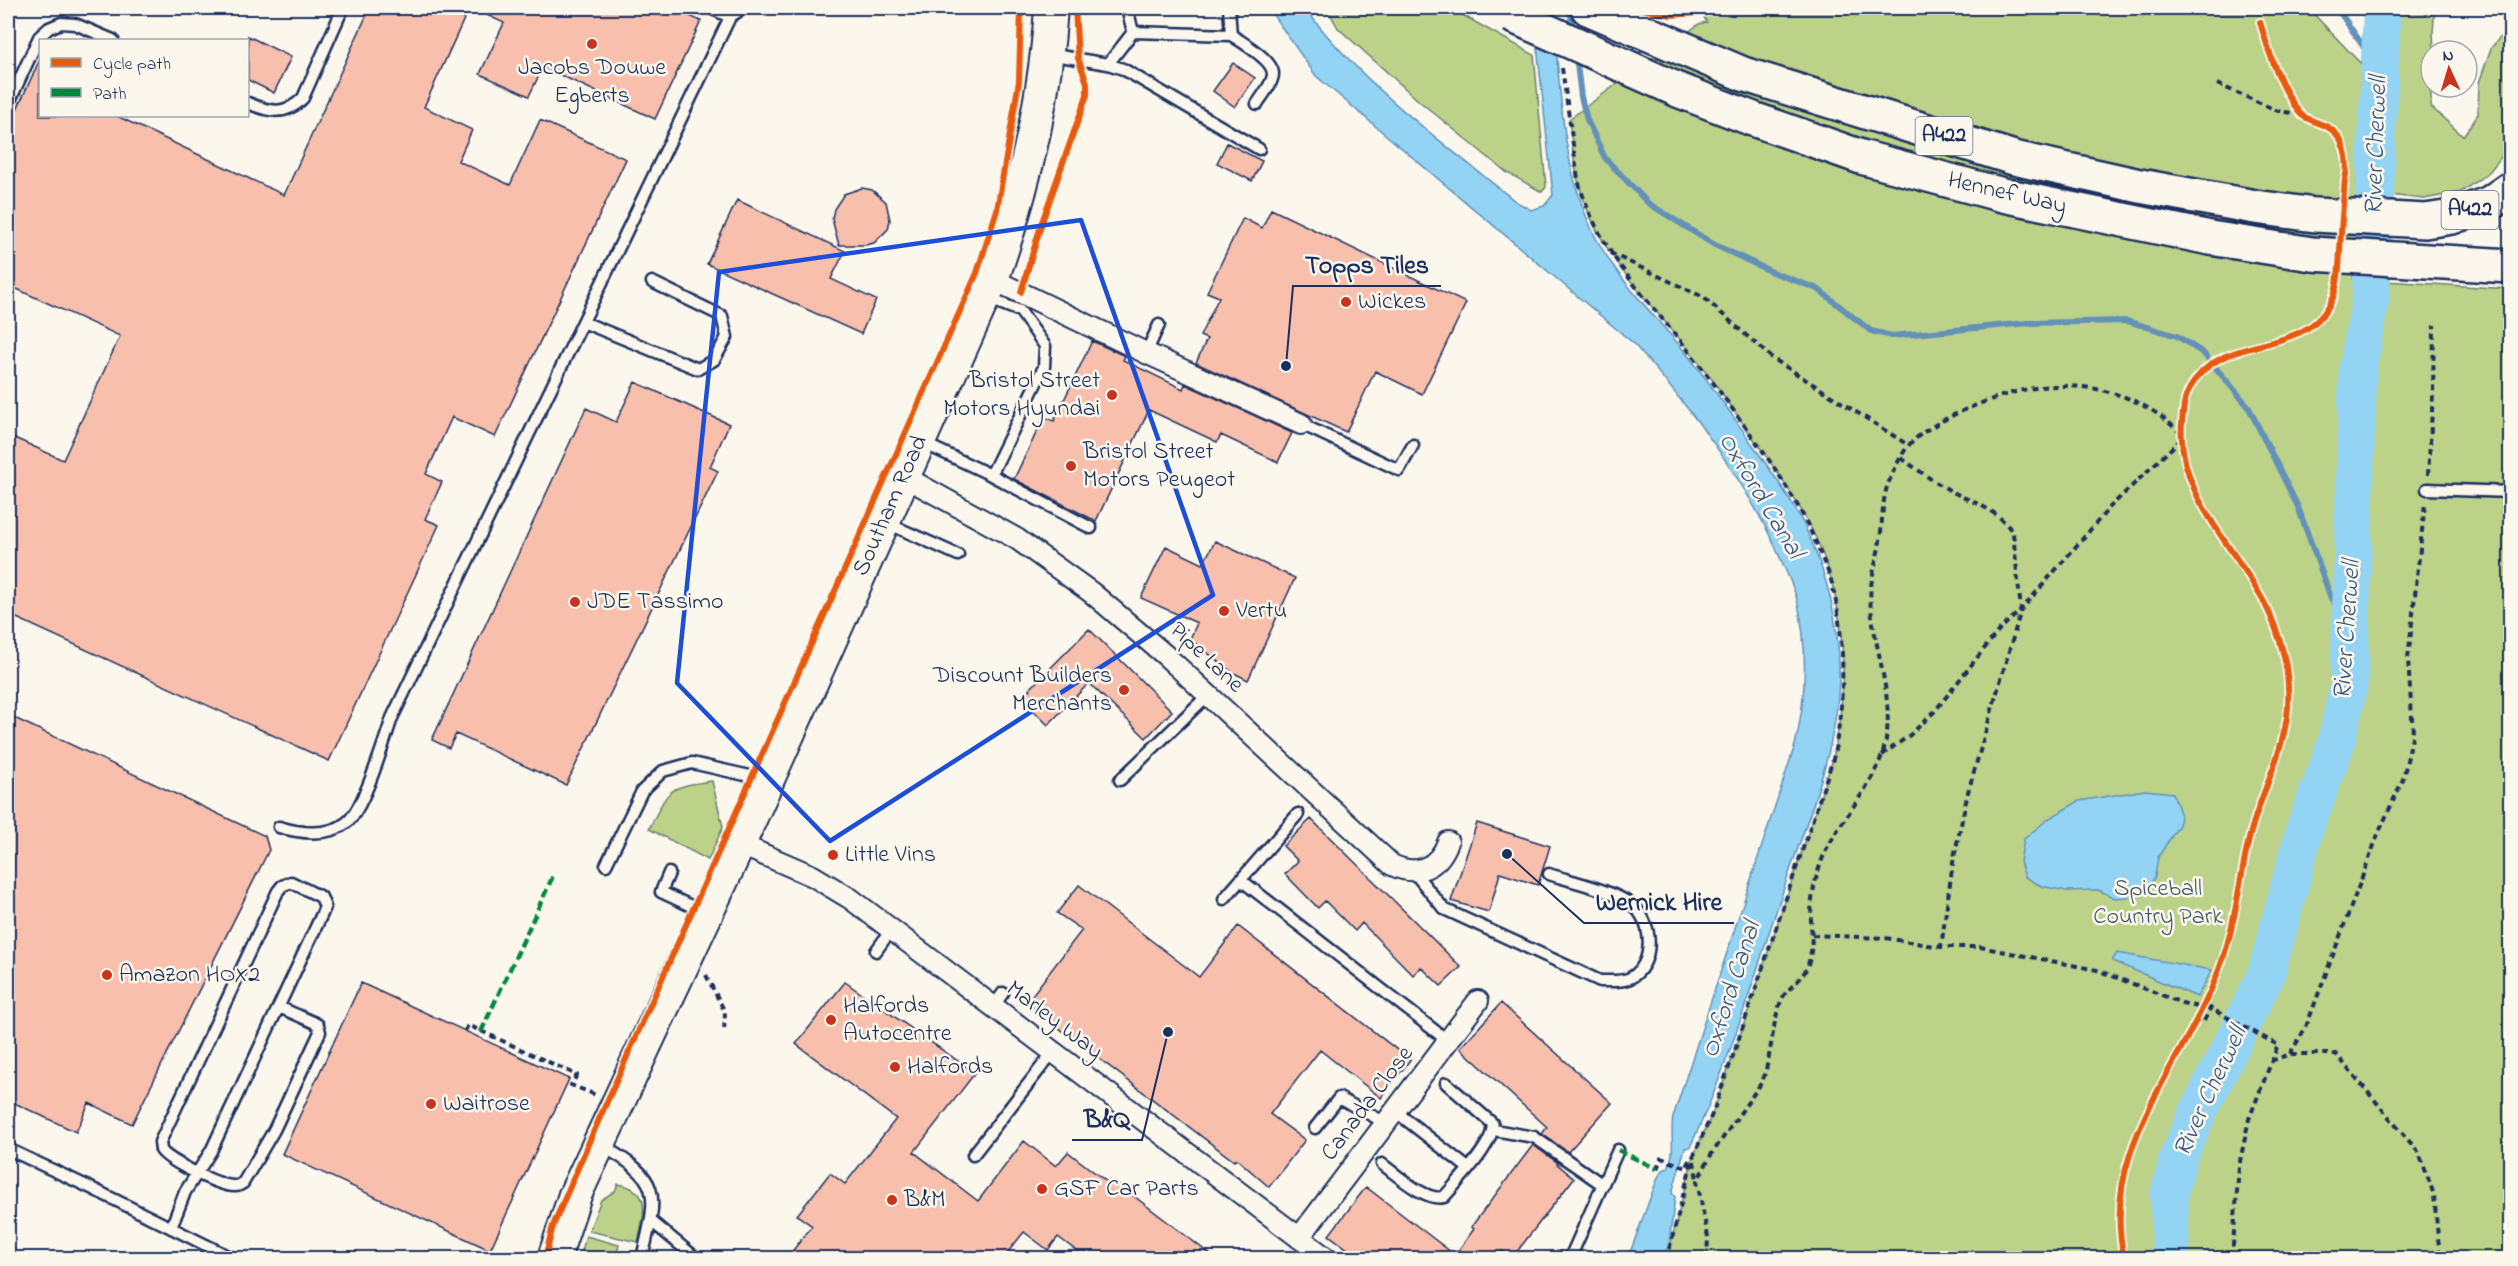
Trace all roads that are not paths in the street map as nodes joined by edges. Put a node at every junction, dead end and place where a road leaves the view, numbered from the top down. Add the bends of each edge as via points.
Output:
1 (343, 8) edge
2 (710, 8) edge
3 (743, 8) edge
4 (1051, 8) edge
5 (1127, 8) edge
6 (1229, 8) edge
7 (1588, 8) edge
8 (1503, 11) edge
9 (730, 12) edge
10 (1133, 32) junction
11 (1231, 35) junction
12 (111, 39) edge
13 (1048, 54) junction
14 (1108, 64) junction
15 (249, 103) edge
16 (1257, 104) dead end
17 (8, 105) edge
18 (1259, 149) dead end
19 (2511, 189) edge
20 (2511, 266) edge
21 (652, 282) dead end
22 (988, 288) junction
23 (582, 322) junction
24 (1159, 325) dead end
25 (1146, 353) junction
26 (1301, 424) joint
27 (921, 442) junction
28 (1413, 445) dead end
29 (991, 476) junction
30 (905, 477) junction
31 (2427, 489) road end
32 (2511, 492) edge
33 (884, 522) junction
34 (1091, 528) dead end
35 (958, 555) dead end
36 (1208, 695) junction
37 (1120, 780) dead end
38 (767, 781) junction
39 (1298, 814) dead end
40 (279, 827) dead end
41 (1448, 842) dead end
42 (739, 844) junction
43 (606, 865) dead end
44 (1413, 871) junction
45 (669, 873) dead end
46 (1549, 874) dead end
47 (1241, 880) junction
48 (1224, 899) dead end
49 (706, 913) junction
50 (891, 930) junction
51 (876, 951) dead end
52 (1478, 1001) dead end
53 (279, 1007) junction
54 (1448, 1041) junction
55 (1053, 1052) junction
56 (1446, 1083) dead end
57 (1390, 1117) junction
58 (1315, 1128) dead end
59 (1494, 1130) junction
60 (598, 1144) junction
61 (8, 1149) edge
62 (1618, 1150) dead end
63 (974, 1155) dead end
64 (1382, 1164) dead end
65 (1468, 1168) junction
66 (198, 1173) junction
67 (1603, 1185) junction
68 (651, 1221) junction
69 (171, 1228) junction
70 (1299, 1238) junction
71 (232, 1258) edge
72 (554, 1258) edge
73 (642, 1258) edge
74 (696, 1258) edge
75 (1326, 1258) edge
76 (1570, 1258) edge

1 - 15 lane via 297,105 290,110 270,111
2 - 9 lane
3 - 9 lane
4 - 13 main road, Southam Road
5 - 10 lane
6 - 11 lane
7 - 19 highway, Hennef Way / A422 via 1743,74 2014,158 2140,186 2315,215 2425,220 2452,217 2490,203
8 - 20 highway, Hennef Way / A422, bridge via 1574,58 1689,94 1861,157 2003,195 2210,238 2312,254
9 - 23 lane
10 - 11 lane
10 - 14 lane
11 - 16 lane via 1271,67 1272,79
12 - 17 lane via 68,23 49,28 39,37
13 - 14 lane
13 - 22 main road, Southam Road via 1025,173
14 - 18 lane via 1124,69
21 - 23 lane via 722,316 727,337 714,360 698,369
22 - 25 street
22 - 27 main road, Southam Road
22 - 29 lane via 1020,311 1045,346 1044,367
23 - 40 lane via 392,718 372,778 353,815 348,823 325,831 297,833
24 - 25 lane
25 - 26 street
26 - 28 lane via 1399,470
27 - 29 lane
27 - 30 main road, Southam Road
29 - 34 lane
30 - 33 main road, Southam Road
30 - 36 street, Pipe Lane via 972,513 1054,565 1129,623
31 - 32 lane
33 - 35 lane
33 - 38 main road, Southam Road
36 - 37 lane
36 - 44 street, Pipe Lane via 1384,860
38 - 42 main road, Southam Road
38 - 43 lane via 692,763 663,771 642,791
39 - 47 lane
41 - 44 street via 1436,863
42 - 49 main road, Southam Road
42 - 50 street, Marley Way via 829,884
44 - 46 lane via 1444,909 1600,981 1628,980 1643,966 1649,947 1642,914 1631,904
45 - 49 lane via 661,892
47 - 48 lane
47 - 54 lane
49 - 60 main road, Southam Road
50 - 51 lane
50 - 55 street, Marley Way via 998,1000
52 - 54 street, Canada Close
53 - 66 lane
53 - 66 lane via 318,1025 320,1036 243,1183 229,1186
53 - 66 lane via 325,907 317,893 291,882 278,891 160,1142 164,1155
54 - 57 street, Canada Close
55 - 63 lane
55 - 70 street, Marley Way
56 - 59 lane via 1488,1119
57 - 58 lane via 1339,1098
57 - 65 lane
57 - 70 street, Canada Close
59 - 65 lane
59 - 67 lane via 1534,1137
60 - 68 lane via 626,1159 642,1174 653,1198
60 - 72 main road, Southam Road via 575,1195
61 - 69 lane
62 - 67 lane
64 - 65 lane via 1428,1196 1438,1198 1444,1197
66 - 69 lane via 185,1192
67 - 76 lane
68 - 73 lane
68 - 74 lane
69 - 71 lane
70 - 75 street, Marley Way

